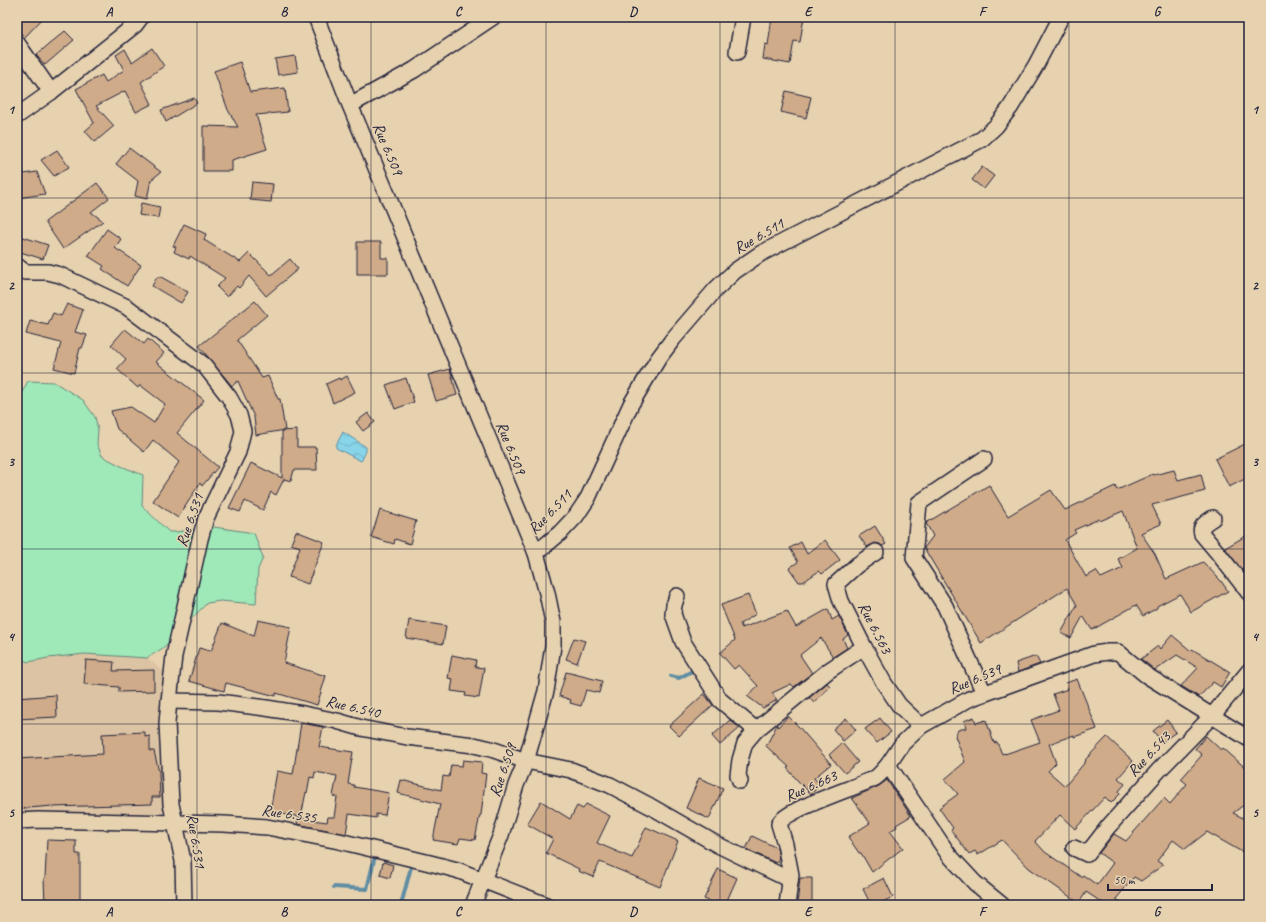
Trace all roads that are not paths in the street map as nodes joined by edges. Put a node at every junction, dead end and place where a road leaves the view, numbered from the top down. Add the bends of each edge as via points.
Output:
1 (141, 17) edge
2 (316, 17) edge
3 (494, 17) edge
4 (743, 17) edge
5 (1061, 17) edge
6 (17, 43) edge
7 (737, 52) dead end
8 (51, 92) junction
9 (350, 105) junction
10 (17, 116) edge
11 (21, 269) edge
12 (984, 459) dead end
13 (1213, 518) dead end
14 (536, 552) junction
15 (876, 552) dead end
16 (1249, 594) edge
17 (677, 596) dead end
18 (864, 647) junction
19 (1249, 671) edge
20 (984, 693) junction
21 (169, 701) junction
22 (1212, 716) junction
23 (921, 726) junction
24 (756, 730) junction
25 (1249, 738) edge
26 (526, 761) junction
27 (888, 765) junction
28 (740, 781) dead end
29 (17, 821) edge
30 (175, 824) junction
31 (1074, 848) dead end
32 (482, 880) junction
33 (790, 880) junction
34 (184, 905) edge
35 (473, 905) edge
36 (546, 905) edge
37 (787, 905) edge
38 (1002, 905) edge

1 - 8 street
2 - 9 street, Rue 6.509
3 - 9 street via 414,70
4 - 7 street
5 - 14 street, Rue 6.511 via 1010,108 982,139 760,254 735,271 716,289 658,359 632,404 588,498 576,516
6 - 8 street
8 - 10 street
9 - 14 street, Rue 6.509
11 - 21 street, Rue 6.531 via 60,275 127,307 204,365 229,397 239,415 243,431 238,452 206,518 200,539 174,656
12 - 20 street via 919,503 914,558 945,606
13 - 16 street via 1202,525 1202,534
14 - 26 street, Rue 6.509 via 548,593 553,622 553,646 546,691
15 - 18 street, Rue 6.563 via 836,584 841,601
17 - 24 street via 674,614 683,642 720,700
18 - 23 street, Rue 6.563 via 899,705
18 - 24 street via 828,671
19 - 22 street, Rue 6.543
20 - 22 street, Rue 6.539 via 1094,654 1118,652 1146,675
20 - 23 street, Rue 6.539 via 969,698
21 - 26 street, Rue 6.540 via 218,702 266,708 407,737 474,745
21 - 30 street, Rue 6.531 via 169,775
22 - 25 street, Rue 6.539
22 - 31 street, Rue 6.543 via 1160,768 1087,854
23 - 27 street, Rue 6.539 via 902,744
24 - 28 street via 745,743 738,775
26 - 32 street, Rue 6.509 via 501,835
26 - 33 street, Rue 6.540 via 571,770 610,785 718,845
27 - 33 street, Rue 6.663 via 877,777 828,796 782,819 779,823 789,862
27 - 38 street via 949,855 975,883
29 - 30 street, Rue 6.535
30 - 32 street, Rue 6.535 via 246,825 304,834 434,864
30 - 34 street, Rue 6.531 via 183,861
32 - 35 street, Rue 6.509
32 - 36 street, Rue 6.535
33 - 37 street, Rue 6.663

